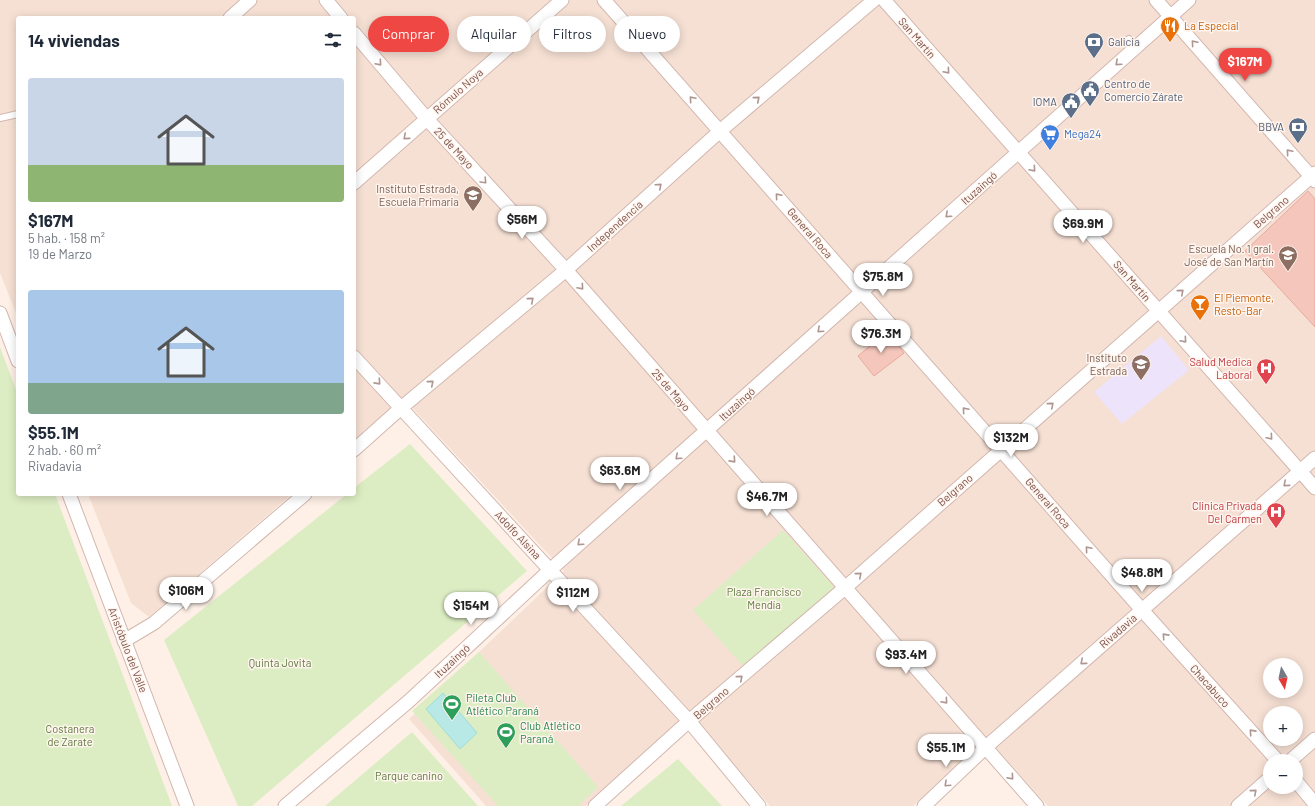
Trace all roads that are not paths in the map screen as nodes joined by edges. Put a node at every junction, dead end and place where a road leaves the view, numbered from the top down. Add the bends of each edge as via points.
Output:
1 (250, 0) edge
2 (326, 0) edge
3 (562, 0) edge
4 (604, 0) edge
5 (874, 0) edge
6 (884, 0) edge
7 (1156, 0) edge
8 (1189, 0) edge
9 (232, 16) edge
10 (339, 16) edge
11 (1170, 16) junction
12 (356, 35) edge
13 (16, 114) edge
14 (0, 118) edge
15 (427, 119) junction
16 (720, 131) junction
17 (1018, 152) junction
18 (1314, 177) edge
19 (356, 181) edge
20 (566, 270) junction
21 (862, 292) junction
22 (1158, 311) junction
23 (0, 313) edge
24 (13, 330) edge
25 (16, 349) edge
26 (356, 359) edge
27 (401, 408) junction
28 (707, 431) junction
29 (356, 448) edge
30 (1001, 450) junction
31 (1315, 458) edge
32 (1300, 471) junction
33 (1315, 488) edge
34 (69, 496) edge
35 (303, 496) edge
36 (550, 570) junction
37 (846, 587) junction
38 (1142, 610) junction
39 (124, 641) junction
40 (689, 722) junction
41 (1315, 739) edge
42 (986, 747) junction
43 (1272, 754) edge
44 (1298, 754) edge
45 (1263, 784) edge
46 (1303, 789) edge
47 (1315, 804) edge
48 (186, 806) edge
49 (285, 806) edge
50 (595, 806) edge
51 (758, 806) edge
52 (924, 806) edge
53 (1037, 806) edge
54 (1238, 806) edge

1 - 9 street
2 - 10 street
3 - 15 street, Rómulo Noya
16 -> 4 street, General Roca
16 -> 5 street, Independencia
6 -> 17 street, San Martín
7 - 11 street
8 - 11 street, Ituzaingó
11 -> 17 street, Ituzaingó via 1131,44
18 -> 11 street
12 -> 15 street, 25 de Mayo
13 - 14 lane
15 -> 19 street, Rómulo Noya
15 -> 20 street, 25 de Mayo
20 -> 16 street, Independencia
21 -> 16 street, General Roca
17 -> 21 street, Ituzaingó
17 -> 22 street, San Martín
22 -> 18 street, Belgrano
27 -> 20 street, Independencia
20 -> 28 street, 25 de Mayo
21 -> 28 street, Ituzaingó
30 -> 21 street, General Roca
30 -> 22 street, Belgrano
22 -> 32 street, San Martín
23 - 24 street
24 - 25 street
26 -> 27 street, Adolfo Alsina
27 - 29 street, Independencia
27 - 36 street, Adolfo Alsina
28 -> 36 street, Ituzaingó
28 -> 37 street, 25 de Mayo
37 -> 30 street, Belgrano
38 -> 30 street, General Roca
31 - 32 street, Rivadavia
32 - 33 street, San Martín
32 -> 38 street, Rivadavia
34 - 39 street, Aristóbulo del Valle
35 - 39 street via 154,622
36 - 40 street, Adolfo Alsina
36 - 49 street, Ituzaingó via 409,701
40 -> 37 street, Belgrano
37 -> 42 street, 25 de Mayo
38 -> 42 street, Rivadavia
43 -> 38 street, Chacabuco
39 - 48 street, Aristóbulo del Valle
40 - 50 street, Belgrano
40 - 51 street, Adolfo Alsina
41 - 44 street
42 -> 52 street, Rivadavia
42 -> 53 street, 25 de Mayo
54 -> 45 street
46 - 47 street

